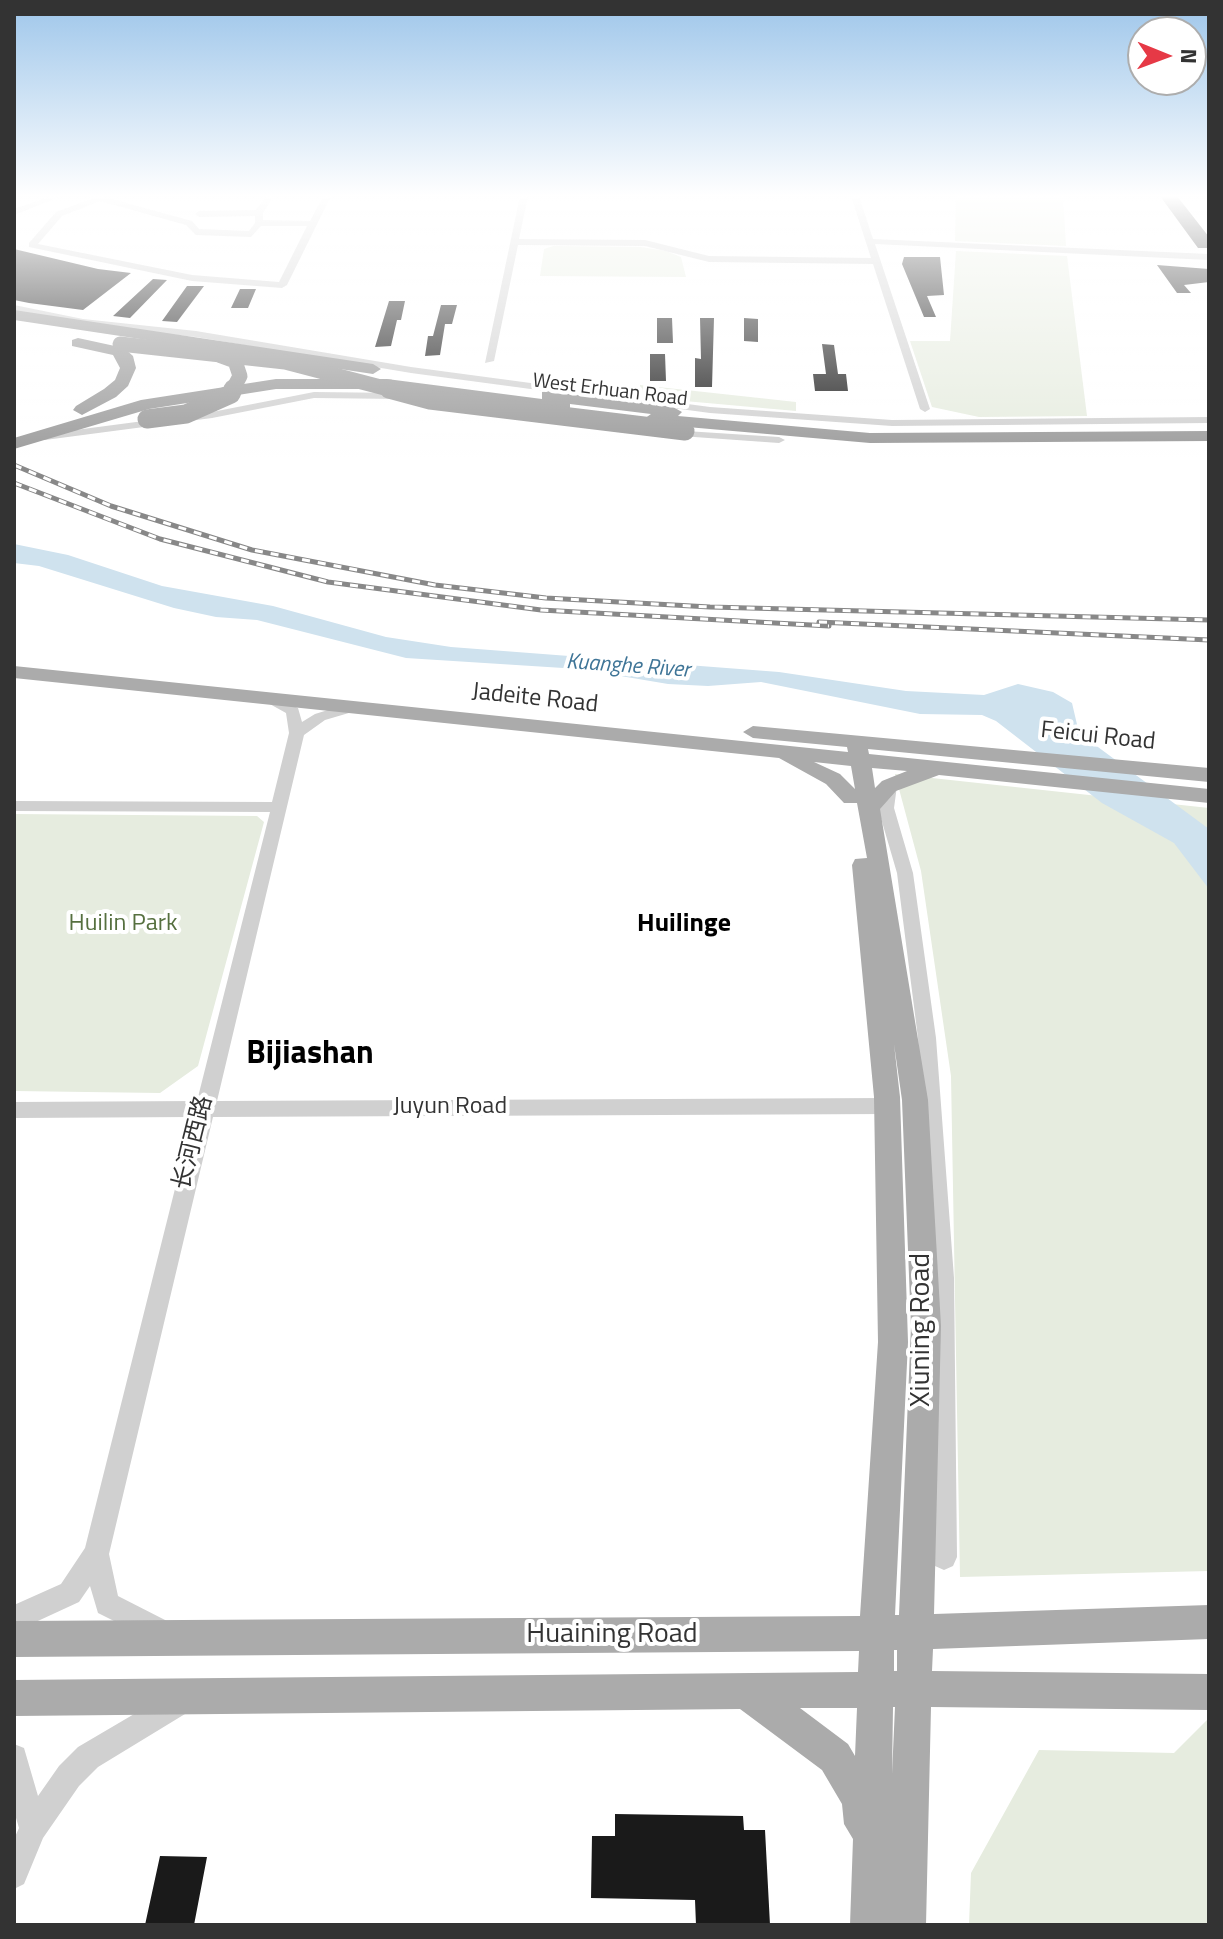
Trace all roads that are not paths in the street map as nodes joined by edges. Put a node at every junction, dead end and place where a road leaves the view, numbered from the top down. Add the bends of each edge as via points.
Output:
1 (505, 286) edge
2 (884, 286) edge
3 (14, 308) edge
4 (14, 318) edge
5 (14, 329) edge
6 (121, 342) junction
7 (292, 356) junction
8 (489, 361) junction
9 (360, 362) junction
10 (455, 376) junction
11 (433, 379) junction
12 (284, 384) junction
13 (519, 385) junction
14 (925, 409) junction
15 (82, 410) junction
16 (718, 418) junction
17 (155, 420) junction
18 (1209, 420) edge
19 (832, 421) junction
20 (906, 423) junction
21 (955, 423) junction
22 (1209, 427) edge
23 (685, 431) junction
24 (14, 433) edge
25 (803, 435) junction
26 (1209, 436) edge
27 (779, 440) junction
28 (1209, 443) edge
29 (14, 444) edge
30 (14, 659) edge
31 (14, 672) edge
32 (36, 674) junction
33 (14, 681) edge
34 (266, 698) junction
35 (354, 707) junction
36 (297, 733) junction
37 (850, 749) junction
38 (768, 750) junction
39 (982, 752) joint
40 (938, 767) junction
41 (1209, 775) edge
42 (1051, 779) joint
43 (889, 786) junction
44 (1209, 796) edge
45 (860, 803) junction
46 (14, 806) edge
47 (279, 807) junction
48 (887, 1106) junction
49 (203, 1108) junction
50 (14, 1110) edge
51 (96, 1554) junction
52 (944, 1557) dead end
53 (14, 1619) edge
54 (1209, 1622) edge
55 (915, 1632) junction
56 (877, 1633) junction
57 (175, 1638) junction
58 (14, 1639) edge
59 (916, 1689) junction
60 (875, 1690) junction
61 (746, 1691) junction
62 (1209, 1692) edge
63 (189, 1696) junction
64 (14, 1698) edge
65 (14, 1758) edge
66 (33, 1828) junction
67 (14, 1874) edge
68 (882, 1920) edge

1 - 8 street
2 - 14 street
3 - 9 street
4 - 6 highway
4 - 7 highway
5 - 6 highway
5 - 15 highway via 106,347 125,356 128,368 122,382
6 - 17 highway, bridge via 207,350 235,361 240,376 231,394 186,414
6 - 23 highway, bridge via 285,362 430,400
7 - 9 highway
7 - 11 highway
8 - 10 street
8 - 13 street
9 - 10 street
10 - 13 street
11 - 15 highway, West Erhuan Road via 324,374 248,378 153,392
11 - 16 highway, West Erhuan Road
12 - 17 highway via 198,413
12 - 25 highway, West Erhuan Road via 387,384
12 - 29 highway, West Erhuan Road via 147,404
13 - 19 street
14 - 20 street
14 - 21 street
15 - 24 highway, West Erhuan Road
16 - 19 highway
16 - 22 highway, West Erhuan Road via 941,430
17 - 27 street via 314,395 379,393 658,432
17 - 29 highway via 63,431
18 - 21 street
19 - 20 street
20 - 21 street
23 - 25 highway
23 - 27 highway, West Erhuan Road
25 - 26 highway, West Erhuan Road
27 - 28 highway, West Erhuan Road via 919,446
30 - 37 main road, Jadeite Road
31 - 32 main road, Jadeite Road
32 - 33 street
32 - 34 main road, Jadeite Road
34 - 35 main road, Jadeite Road
34 - 36 street via 293,711
35 - 36 street via 320,717
35 - 38 main road, Jadeite Road
36 - 47 street, 长河西路
37 - 38 main road, Jadeite Road
37 - 39 main road, Jadeite Road
37 - 40 main road, Jadeite Road
37 - 45 main road, Xiuning Road
38 - 45 main road via 833,779
39 - 41 main road, Feicui Road
40 - 42 main road, Jadeite Road
40 - 43 main road
42 - 44 main road, Feicui Road
43 - 45 main road
43 - 52 street via 886,808 905,873 927,1038 943,1278
45 - 48 main road, Xiuning Road
45 - 55 main road, Xiuning Road via 915,1100 926,1326
46 - 47 street
47 - 49 street, 长河西路
48 - 49 street, Juyun Road
48 - 56 main road, Xiuning Road via 893,1342
49 - 50 street, Juyun Road
49 - 51 street, 长河西路
51 - 53 street via 70,1593
51 - 57 street via 107,1604
54 - 55 main road, Huaining Road
55 - 56 main road, Huaining Road
55 - 59 main road, Xiuning Road
56 - 57 main road, Huaining Road
56 - 60 main road, Xiuning Road
57 - 58 main road, Huaining Road
59 - 60 main road
59 - 62 main road
59 - 68 main road, Xiuning Road
60 - 61 main road
60 - 68 main road, Xiuning Road
61 - 63 main road
61 - 68 main road via 835,1757 860,1799
63 - 64 main road
63 - 66 street via 88,1757
65 - 66 street
66 - 67 street

